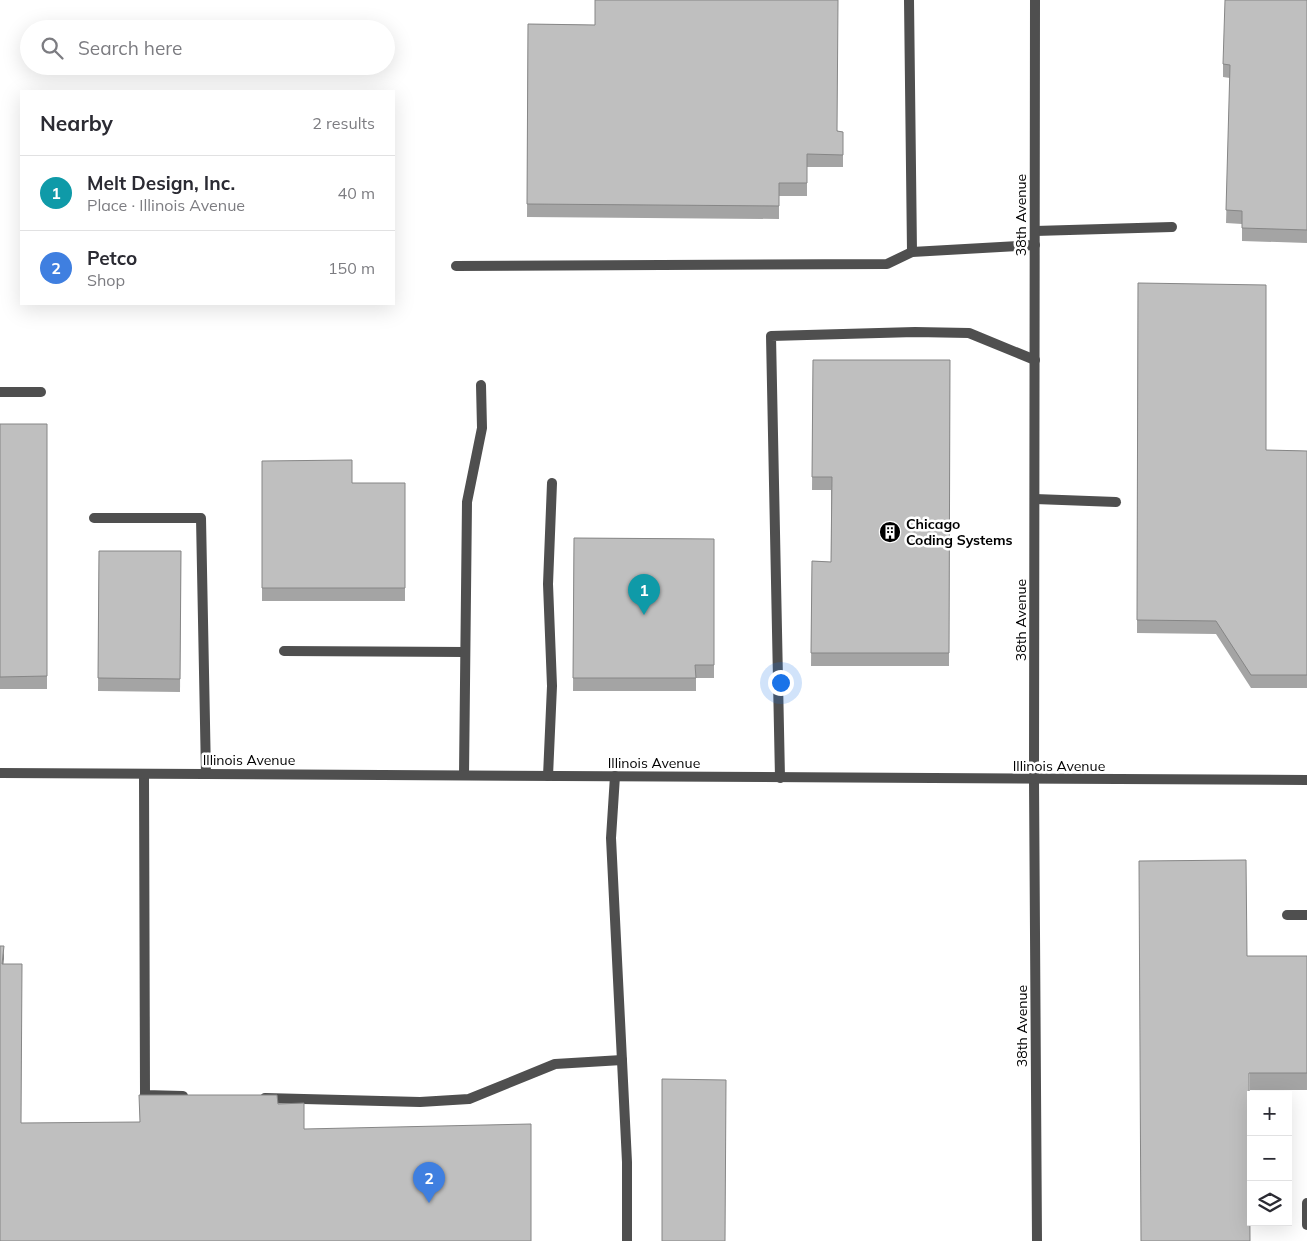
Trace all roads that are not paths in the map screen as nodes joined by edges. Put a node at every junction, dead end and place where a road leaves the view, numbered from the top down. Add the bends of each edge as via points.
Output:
1 (909, 0) edge
2 (1035, 0) edge
3 (1172, 227) dead end
4 (1035, 232) junction
5 (1035, 246) junction
6 (912, 252) junction
7 (456, 266) dead end
8 (1035, 360) junction
9 (481, 384) dead end
10 (0, 392) edge
11 (41, 392) dead end
12 (552, 483) dead end
13 (1035, 499) junction
14 (1116, 502) dead end
15 (94, 518) dead end
16 (284, 651) dead end
17 (465, 652) junction
18 (0, 773) edge
19 (144, 774) junction
20 (206, 774) junction
21 (464, 775) junction
22 (548, 776) junction
23 (615, 776) junction
24 (780, 778) junction
25 (1034, 780) junction
26 (1307, 780) edge
27 (1287, 915) dead end
28 (1307, 915) edge
29 (622, 1060) junction
30 (194, 1096) edge
31 (253, 1098) edge
32 (1307, 1203) edge
33 (1307, 1225) edge
34 (627, 1241) edge
35 (1037, 1241) edge

1 - 6 street
2 - 4 street, 38th Avenue
3 - 4 street
4 - 5 street, 38th Avenue
5 - 6 street
5 - 8 street, 38th Avenue
6 - 7 street via 887,264
8 - 13 street, 38th Avenue
8 - 24 street via 969,333 771,336
9 - 17 street via 482,428 467,502
10 - 11 street
12 - 22 street via 548,584 552,686
13 - 14 street
13 - 25 street, 38th Avenue
15 - 20 street via 201,518
16 - 17 street
17 - 21 street
18 - 19 street, Illinois Avenue
19 - 20 street, Illinois Avenue
19 - 30 street via 145,1095
20 - 21 street, Illinois Avenue
21 - 22 street, Illinois Avenue
22 - 23 street, Illinois Avenue
23 - 24 street, Illinois Avenue
23 - 29 street via 611,838
24 - 25 street, Illinois Avenue
25 - 26 street, Illinois Avenue
25 - 35 street, 38th Avenue
27 - 28 street
29 - 31 street via 555,1064 469,1099 420,1102
29 - 34 street
32 - 33 street

